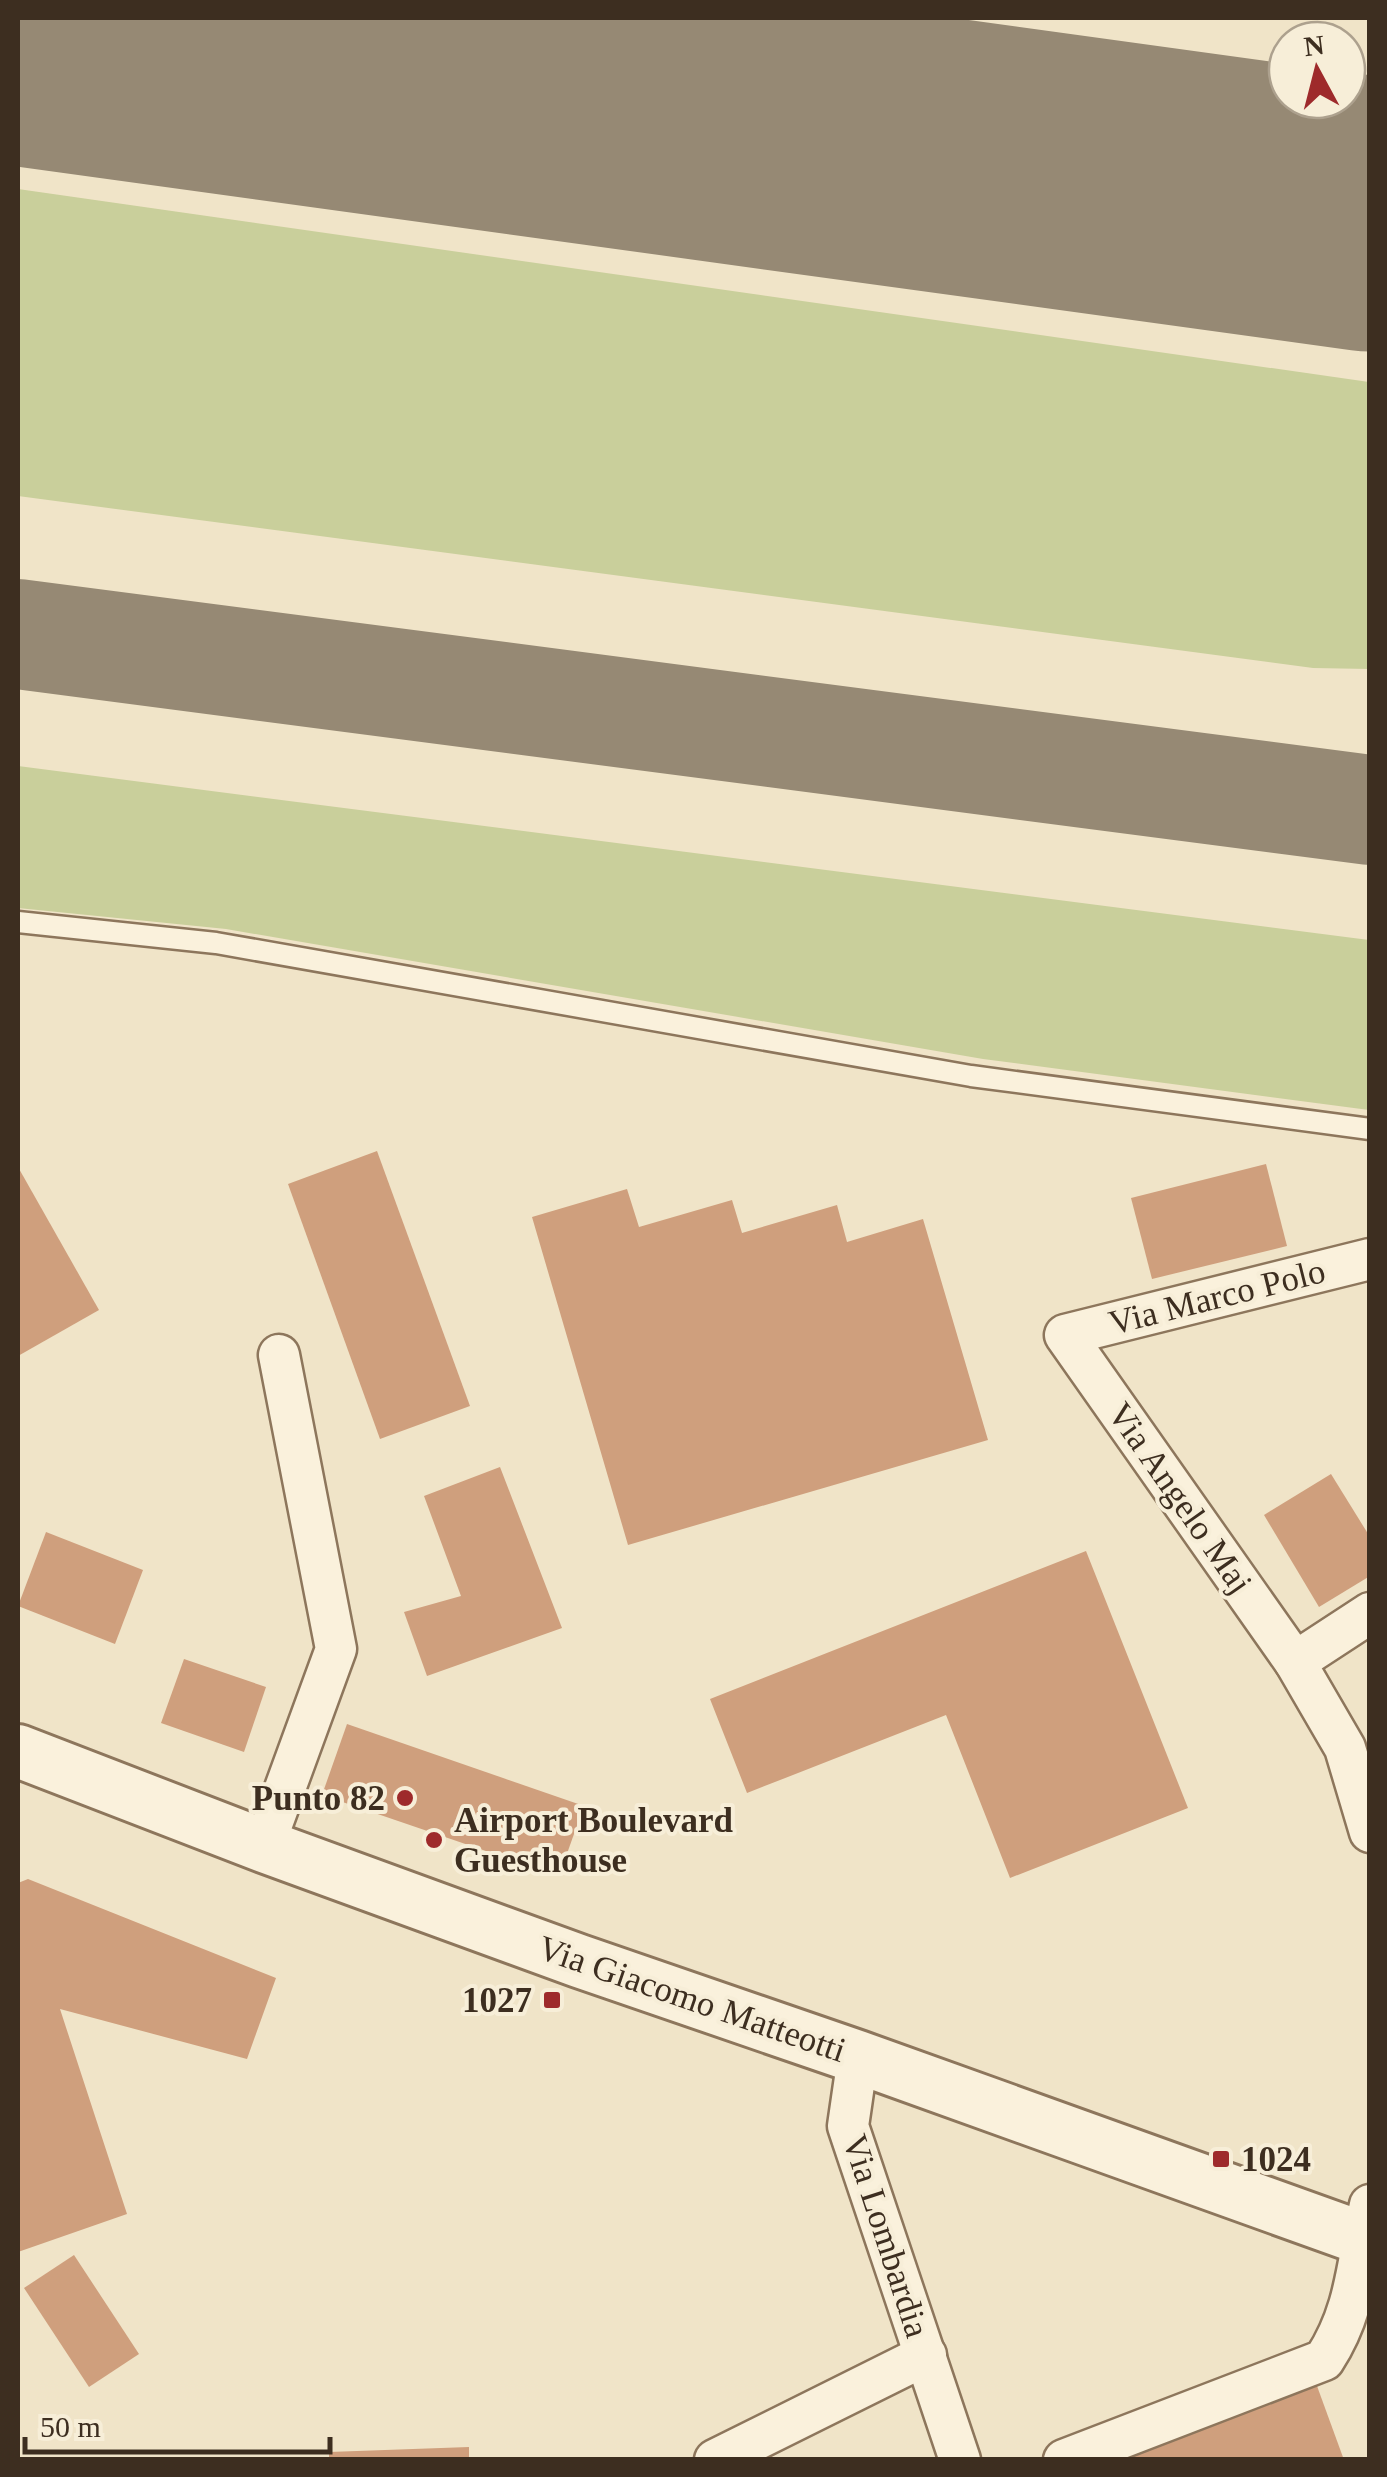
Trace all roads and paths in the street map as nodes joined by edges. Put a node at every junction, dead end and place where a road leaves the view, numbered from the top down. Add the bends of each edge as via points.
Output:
1 (18, 922) edge
2 (1370, 1130) edge
3 (1370, 1259) edge
4 (1065, 1335) joint
5 (279, 1355) dead end
6 (1370, 1613) edge
7 (1295, 1662) junction
8 (18, 1751) edge
9 (1370, 1832) edge
10 (264, 1846) junction
11 (858, 2057) junction
12 (1367, 2228) edge
13 (926, 2355) junction
14 (715, 2460) edge
15 (960, 2460) edge
16 (1064, 2460) edge

1 - 2 lane via 216,943 971,1076
3 - 4 street, Via Marco Polo
4 - 7 street, Via Angelo Maj
5 - 10 street via 336,1648
6 - 7 street
7 - 9 street, Via Angelo Maj via 1346,1748
8 - 10 street, Via Giacomo Matteotti
10 - 11 street, Via Giacomo Matteotti
11 - 12 street, Via Giacomo Matteotti
11 - 13 street, Via Lombardia via 848,2126
12 - 16 street via 1351,2308 1324,2360
13 - 14 street, Via Lombardia
13 - 15 street, Via Lombardia

